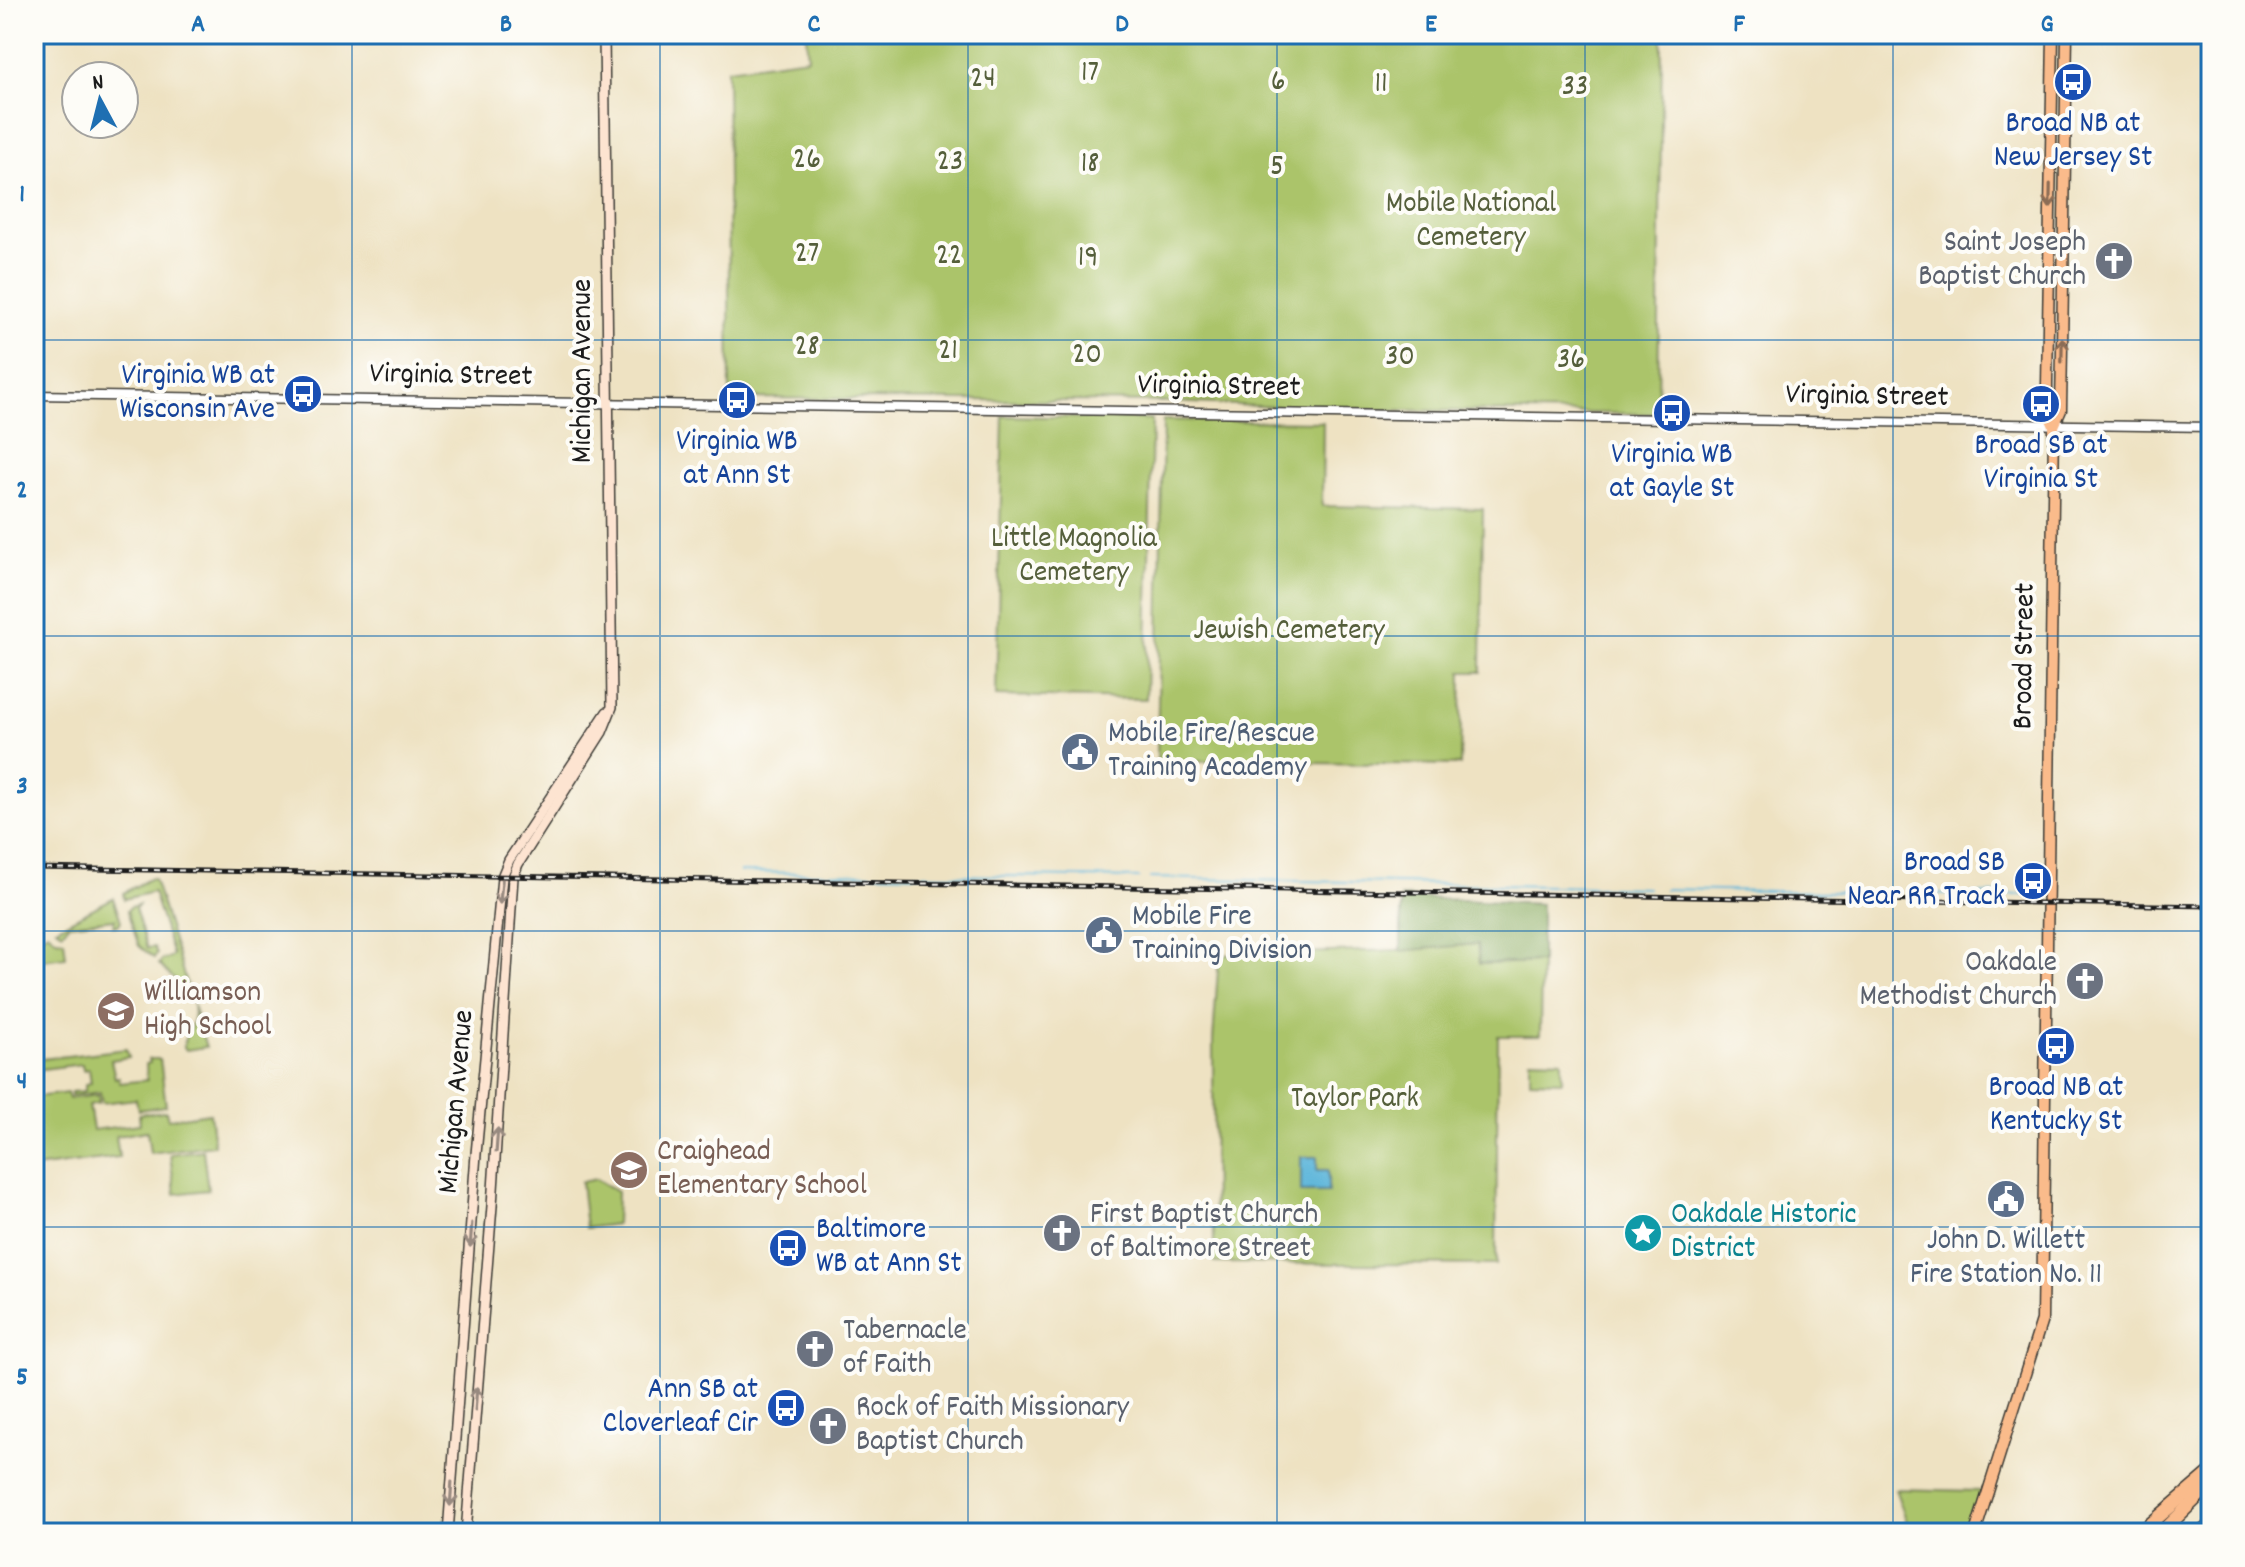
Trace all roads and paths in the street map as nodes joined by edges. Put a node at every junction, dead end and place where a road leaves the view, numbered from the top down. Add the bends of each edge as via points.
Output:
1 (604, 34) edge
2 (2053, 34) edge
3 (2067, 34) edge
4 (34, 395) edge
5 (609, 404) junction
6 (2054, 426) junction
7 (2211, 427) edge
8 (612, 707) junction
9 (2211, 1472) edge
10 (2211, 1484) edge
11 (2211, 1524) edge
12 (448, 1533) edge
13 (466, 1533) edge
14 (1975, 1533) edge
15 (2140, 1533) edge
16 (2161, 1533) edge
17 (2201, 1533) edge

1 - 5 main road, Michigan Avenue
2 -> 6 main road via 2047,410
6 -> 3 main road, Broad Street via 2061,410
4 - 5 street, Virginia Street
5 - 6 street, Virginia Street
5 - 8 main road, Michigan Avenue
6 - 7 street, Virginia Street
6 - 14 main road, Broad Street via 2042,1320
8 -> 12 main road, Michigan Avenue via 502,877
13 -> 8 main road, Michigan Avenue via 513,877
9 - 15 highway
10 - 16 highway
11 - 17 highway

